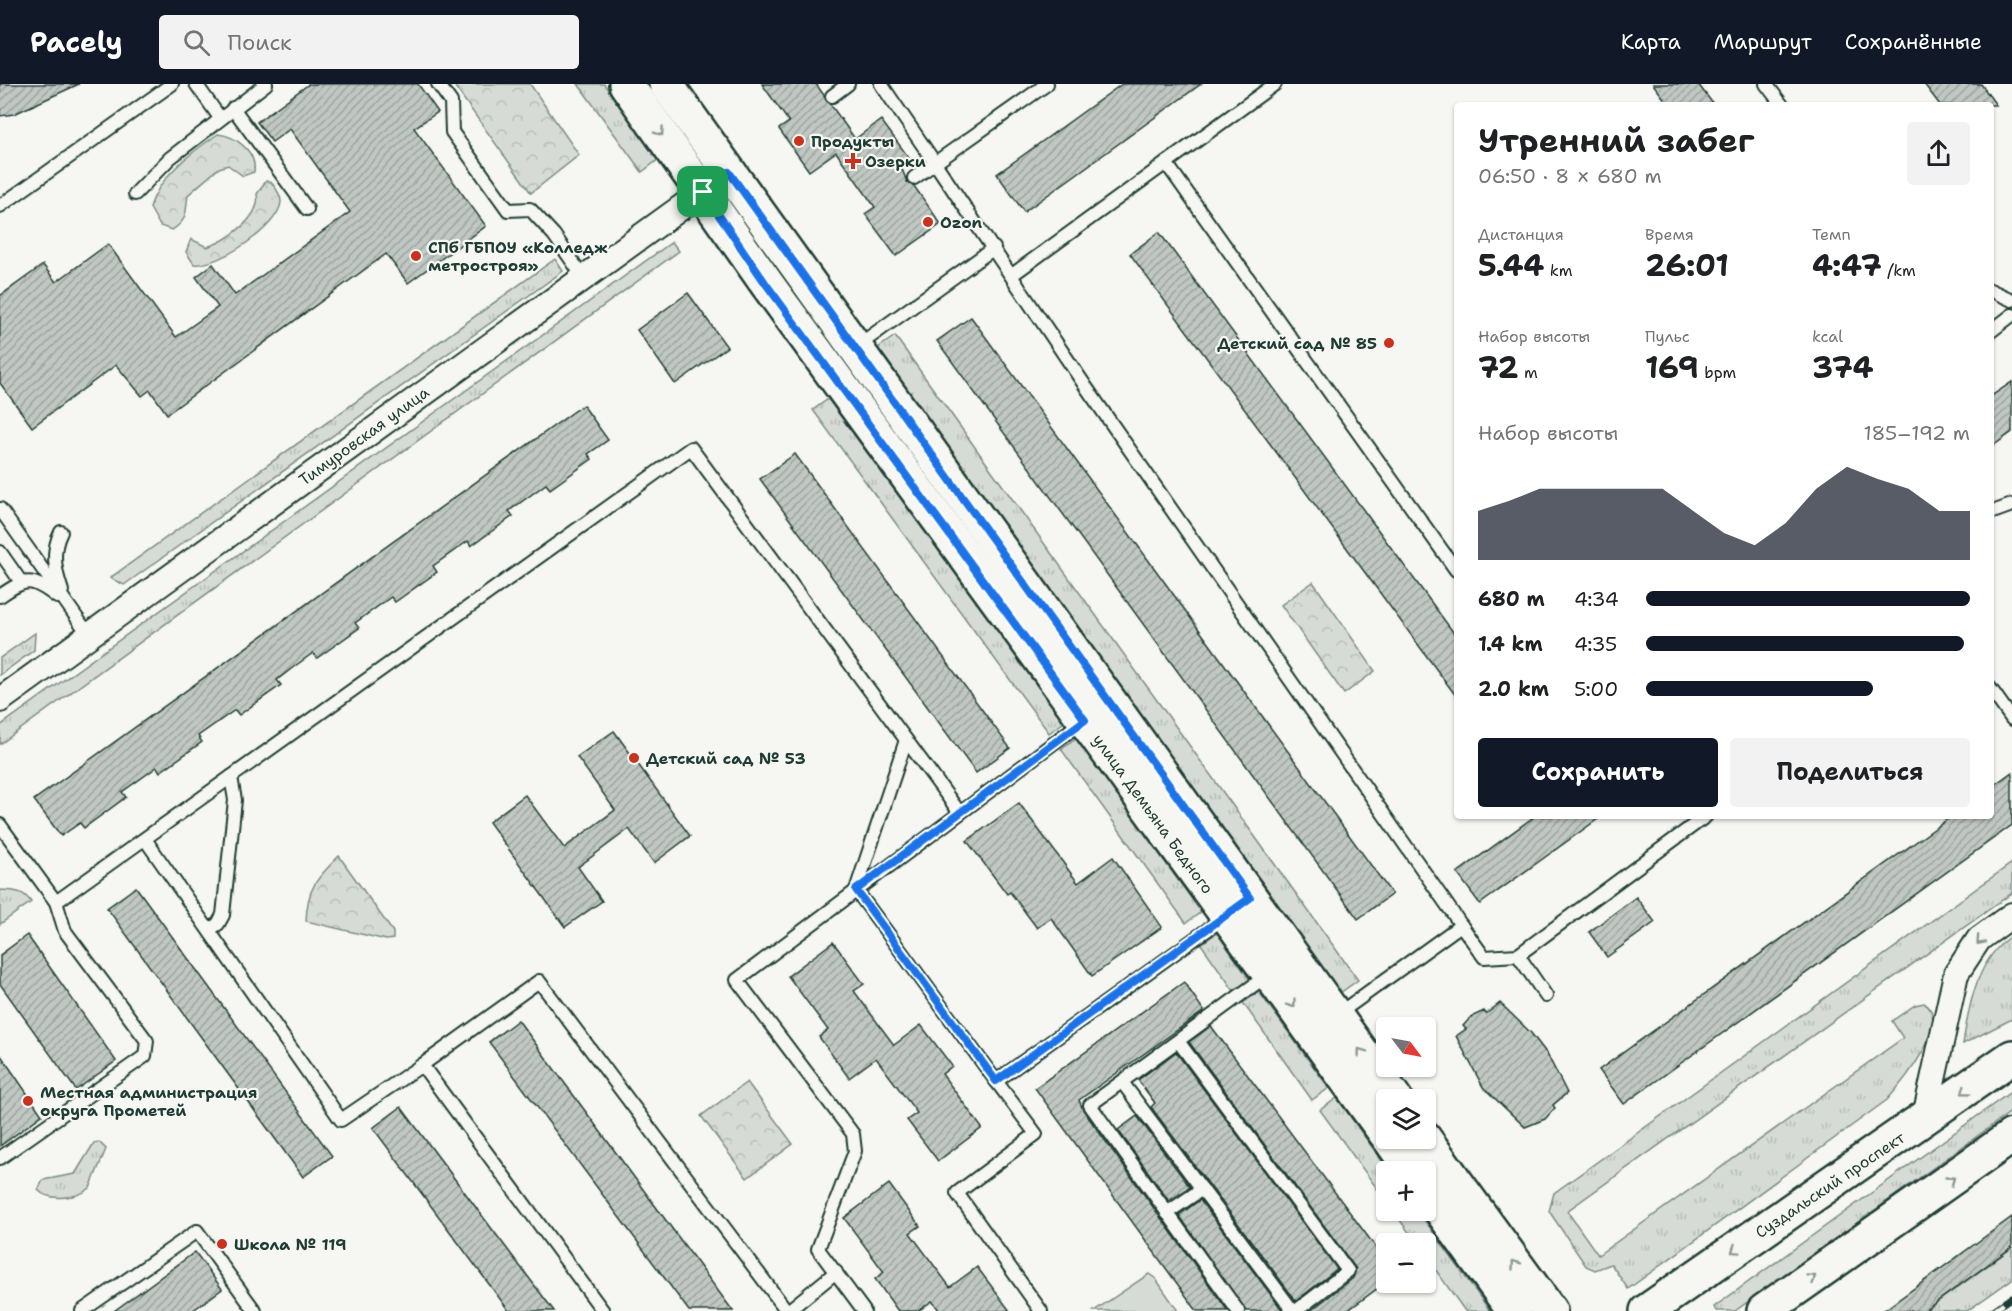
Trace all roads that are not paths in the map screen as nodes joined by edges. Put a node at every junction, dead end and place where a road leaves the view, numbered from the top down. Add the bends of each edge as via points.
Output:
1 (172, 84) edge
2 (196, 84) edge
3 (266, 84) edge
4 (438, 84) edge
5 (626, 84) edge
6 (666, 84) edge
7 (848, 84) edge
8 (881, 84) edge
9 (1047, 84) edge
10 (1275, 84) edge
11 (1766, 84) edge
12 (832, 96) dead end
13 (1780, 102) edge
14 (233, 108) junction
15 (220, 118) junction
16 (935, 163) junction
17 (1166, 163) junction
18 (729, 172) junction
19 (914, 178) dead end
20 (703, 192) junction
21 (135, 194) dead end
22 (0, 206) edge
23 (307, 209) dead end
24 (994, 248) junction
25 (1012, 275) junction
26 (584, 278) junction
27 (1994, 292) edge
28 (2012, 300) edge
29 (2012, 315) edge
30 (1994, 329) edge
31 (841, 358) junction
32 (2012, 505) edge
33 (0, 509) edge
34 (1994, 512) edge
35 (61, 532) dead end
36 (0, 552) edge
37 (1454, 567) edge
38 (21, 582) junction
39 (0, 596) edge
40 (65, 603) junction
41 (89, 635) junction
42 (1994, 693) edge
43 (0, 700) edge
44 (1096, 710) junction
45 (2012, 718) edge
46 (906, 740) junction
47 (231, 777) junction
48 (960, 813) junction
49 (1702, 819) edge
50 (0, 825) edge
51 (145, 839) junction
52 (856, 890) junction
53 (56, 902) junction
54 (1239, 907) junction
55 (2012, 915) edge
56 (1461, 925) junction
57 (209, 930) junction
58 (1518, 955) junction
59 (1281, 965) junction
60 (1546, 996) dead end
61 (1324, 1025) junction
62 (1178, 1041) junction
63 (2012, 1057) edge
64 (422, 1065) junction
65 (996, 1081) junction
66 (1122, 1082) junction
67 (1385, 1089) edge
68 (1376, 1116) edge
69 (1924, 1121) junction
70 (2012, 1136) edge
71 (1432, 1149) edge
72 (0, 1158) edge
73 (1202, 1189) junction
74 (1436, 1203) edge
75 (1167, 1213) junction
76 (836, 1272) junction
77 (82, 1311) edge
78 (255, 1311) edge
79 (603, 1311) edge
80 (787, 1311) edge
81 (864, 1311) edge
82 (1041, 1311) edge
83 (1238, 1311) edge
84 (1294, 1311) edge
85 (1514, 1311) edge
86 (1550, 1311) edge
87 (1647, 1311) edge
88 (1764, 1311) edge

1 - 22 lane
2 - 15 lane
3 - 14 lane
4 - 26 lane via 451,102 452,132 508,210 530,209
5 -> 20 street, улица Демьяна Бедного
6 - 18 street, улица Демьяна Бедного
7 - 12 lane
8 - 16 lane
9 - 16 lane
10 - 17 lane
11 - 13 lane
14 - 15 lane
14 - 23 lane
15 - 21 lane via 170,158
16 - 19 lane
16 - 24 lane
17 - 25 lane
17 - 37 lane
18 - 20 street, Тимуровская улица
18 - 31 street, улица Демьяна Бедного
20 - 26 street, Тимуровская улица
20 - 31 street, улица Демьяна Бедного
24 - 25 lane
24 - 31 lane
25 - 56 lane
26 - 41 street, Тимуровская улица
27 - 28 lane
29 - 30 lane
31 - 44 street, улица Демьяна Бедного
32 - 34 lane
33 - 40 lane
35 - 40 lane via 55,544 56,571
36 - 38 lane
38 - 39 lane
38 - 40 lane via 39,584
40 - 41 lane
41 - 43 street, Тимуровская улица
42 - 45 lane
44 - 48 lane
44 - 54 street, улица Демьяна Бедного
46 - 47 lane via 691,448
46 - 48 lane
46 - 52 lane
47 - 51 lane
47 - 57 lane via 235,800 223,915
48 - 52 lane
49 - 58 lane
50 - 53 lane
51 - 53 lane
51 - 57 lane
52 - 65 lane
52 - 76 lane via 737,980 853,1134 855,1151 818,1250
53 - 72 lane via 64,931 147,1041 145,1056
54 - 59 street, улица Демьяна Бедного
54 - 65 lane
55 -> 69 street via 1979,939 1956,974
56 - 58 lane via 1484,957
56 - 61 lane
57 - 64 lane via 341,1120
58 - 60 lane
59 - 61 street, улица Демьяна Бедного
59 - 62 lane
67 -> 61 street, улица Демьяна Бедного
61 - 68 street, улица Демьяна Бедного
62 - 66 lane
62 - 84 lane via 1348,1271
63 -> 69 street, Суздальский проспект
64 - 79 lane
64 - 80 lane via 538,981
65 - 82 lane via 1036,1134 957,1193
66 - 73 lane
66 - 75 lane via 1090,1105
69 -> 87 street, Суздальский проспект
88 -> 70 street
86 -> 71 street
73 - 75 lane
73 - 84 lane
74 - 85 street
75 - 83 lane
76 - 80 lane
76 - 81 lane
77 - 78 lane via 197,1230

